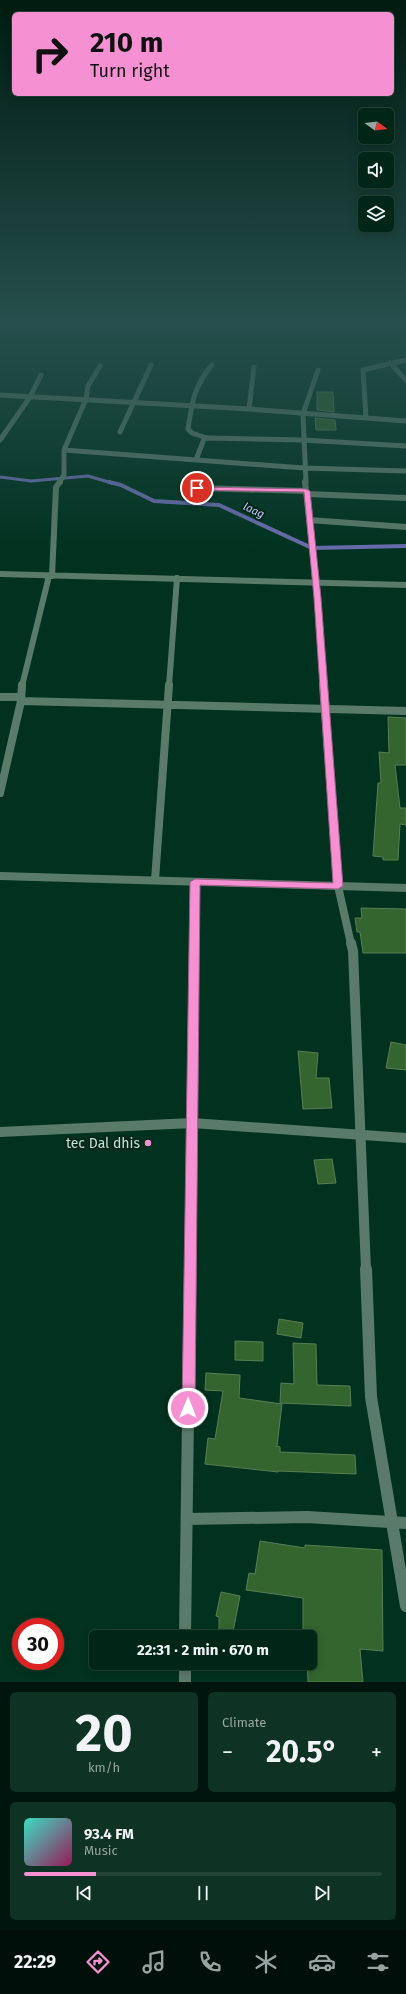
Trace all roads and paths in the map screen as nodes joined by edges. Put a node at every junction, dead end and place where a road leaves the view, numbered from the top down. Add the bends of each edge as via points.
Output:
1 (28, 399) edge
2 (77, 399) edge
3 (193, 399) edge
4 (250, 399) edge
5 (308, 399) edge
6 (365, 399) edge
7 (86, 400) junction
8 (135, 402) junction
9 (191, 406) junction
10 (249, 409) junction
11 (303, 414) junction
12 (366, 418) junction
13 (406, 421) edge
14 (120, 432) dead end
15 (207, 438) junction
16 (0, 440) edge
17 (303, 440) junction
18 (406, 446) edge
19 (64, 450) junction
20 (196, 460) junction
21 (304, 468) junction
22 (406, 471) edge
23 (197, 488) dead end
24 (307, 492) junction
25 (406, 498) edge
26 (310, 520) junction
27 (406, 527) edge
28 (0, 574) edge
29 (49, 576) junction
30 (177, 578) junction
31 (316, 582) junction
32 (406, 585) edge
33 (0, 697) edge
34 (21, 699) junction
35 (168, 704) junction
36 (326, 708) junction
37 (406, 710) edge
38 (0, 793) edge
39 (0, 876) edge
40 (155, 880) junction
41 (195, 882) junction
42 (338, 886) junction
43 (406, 888) edge
44 (192, 1123) junction
45 (0, 1132) edge
46 (360, 1136) junction
47 (406, 1138) edge
48 (187, 1519) junction
49 (400, 1523) edge
50 (406, 1606) edge
51 (185, 1630) edge
52 (185, 1670) edge
53 (185, 1682) edge

1 - 16 street
2 - 7 street
3 - 9 street
4 - 10 street
5 - 11 street
6 - 12 street
7 - 8 street
7 - 19 street
8 - 9 street
8 - 14 street
9 - 10 street
9 - 15 street via 188,429
10 - 11 street
11 - 12 street
11 - 17 street
12 - 13 street
15 - 17 street
15 - 20 street
17 - 18 street
17 - 21 street
19 - 20 street
19 - 29 street via 64,475 56,487
20 - 21 street
21 - 22 street
21 - 24 street
23 - 24 street
24 - 25 street
24 - 26 street
26 - 27 street
26 - 31 street
28 - 29 street
29 - 30 street
29 - 34 street
30 - 31 street
30 - 35 street
31 - 32 street
31 - 36 street
33 - 34 street
34 - 35 street
34 - 38 street
35 - 36 street
35 - 40 street
36 - 37 street
36 - 42 street
39 - 40 street
40 - 41 street
41 - 42 street
41 - 44 street
42 - 43 street
42 - 46 street via 353,951
44 - 45 street
44 - 46 street
44 - 48 street
46 - 47 street
46 - 49 street via 371,1397
48 - 49 street via 214,1520 250,1516
48 - 51 street
49 - 50 street
52 - 53 street

